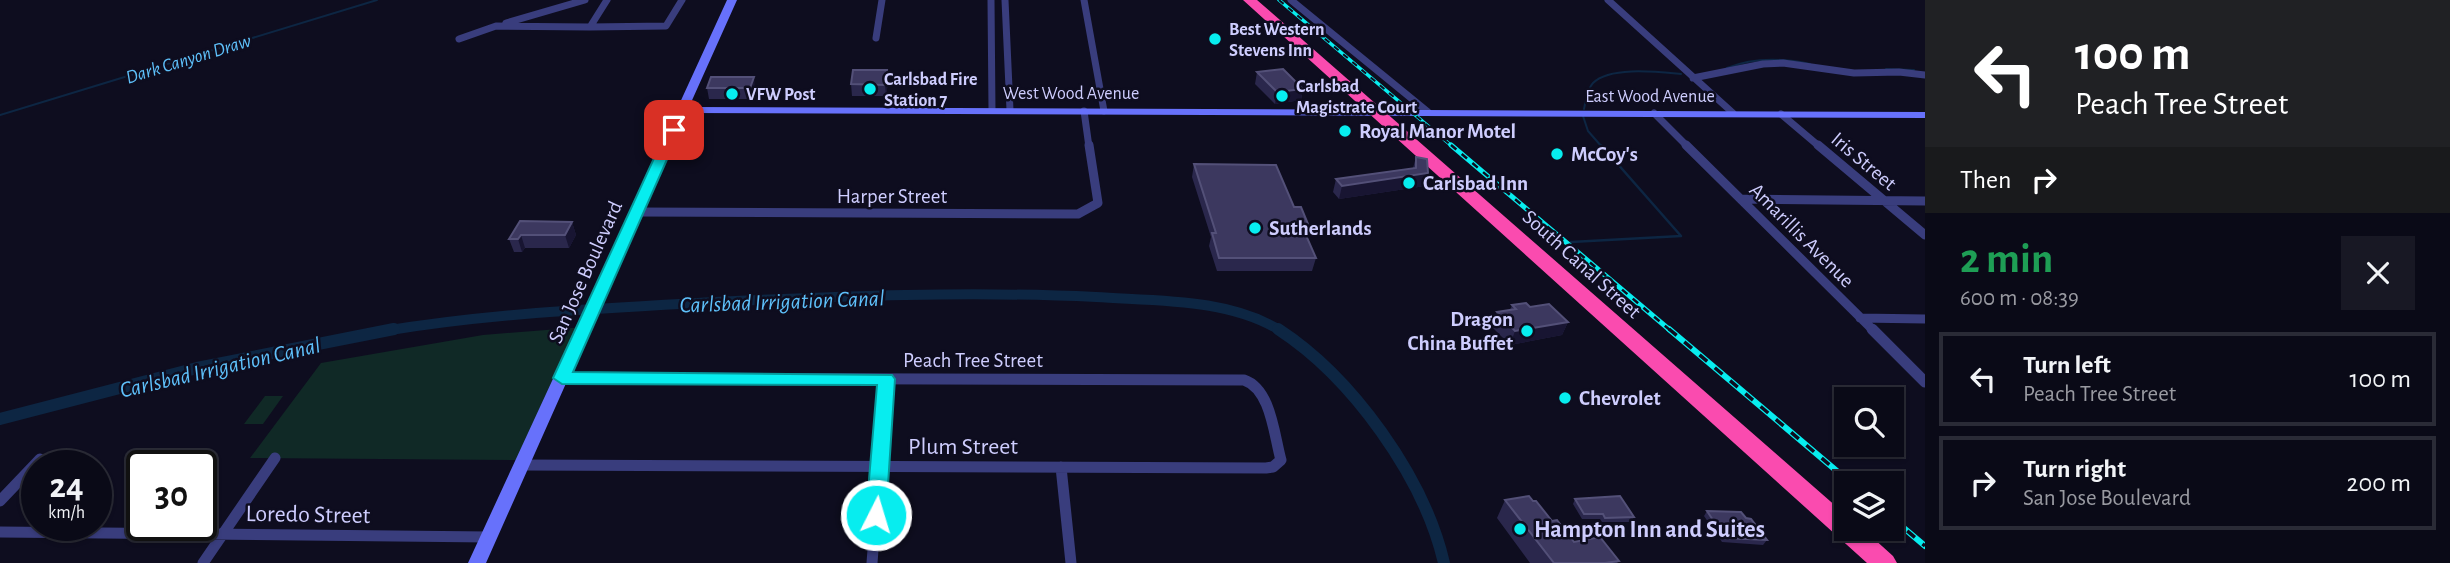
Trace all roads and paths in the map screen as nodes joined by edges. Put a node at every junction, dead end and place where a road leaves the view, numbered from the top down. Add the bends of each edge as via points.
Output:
1 (585, 0) edge
2 (607, 0) edge
3 (682, 0) edge
4 (732, 0) edge
5 (882, 0) edge
6 (991, 0) edge
7 (1005, 0) edge
8 (1084, 0) edge
9 (1250, 0) edge
10 (1291, 0) edge
11 (1608, 0) edge
12 (560, 6) junction
13 (549, 21) dead end
14 (496, 26) junction
15 (590, 27) junction
16 (876, 38) dead end
17 (459, 39) dead end
18 (1925, 75) edge
19 (1693, 78) junction
20 (683, 110) junction
21 (992, 110) junction
22 (1010, 110) junction
23 (1084, 110) junction
24 (1104, 111) junction
25 (1376, 111) junction
26 (1428, 112) junction
27 (1654, 113) junction
28 (1733, 113) junction
29 (1781, 114) junction
30 (1923, 116) edge
31 (1741, 199) junction
32 (1882, 200) junction
33 (1925, 201) edge
34 (637, 212) junction
35 (1925, 235) edge
36 (1860, 318) junction
37 (1925, 319) edge
38 (562, 378) junction
39 (886, 379) junction
40 (1925, 382) edge
41 (275, 458) dead end
42 (1277, 463) joint
43 (522, 464) junction
44 (881, 467) junction
45 (1061, 467) junction
46 (21, 479) edge
47 (0, 501) edge
48 (0, 532) edge
49 (223, 534) junction
50 (489, 537) junction
51 (204, 563) edge
52 (477, 563) edge
53 (872, 563) edge
54 (1071, 563) edge
55 (1884, 563) edge

1 - 12 street
2 - 15 street
3 - 15 street via 666,26
4 - 20 street, San Jose Boulevard
5 - 16 street
6 - 21 street
7 - 22 street
8 - 24 street
9 - 25 highway, South Canal Street
10 - 26 street
11 - 19 street
12 - 13 street
12 - 14 street
14 - 15 street
14 - 17 street
18 - 19 street via 1853,72 1787,62
19 - 28 street
20 - 21 street, West Wood Avenue
20 - 34 street, San Jose Boulevard
21 - 22 street, West Wood Avenue
22 - 23 street, West Wood Avenue
23 - 24 street, West Wood Avenue
23 - 34 street, Harper Street via 1098,203 1078,214
24 - 25 street, West Wood Avenue
25 - 26 street, East Wood Avenue
25 - 55 highway, South Canal Street
26 - 27 street, East Wood Avenue
27 - 28 street, East Wood Avenue
27 - 31 street, Amarillis Avenue
28 - 29 street, East Wood Avenue
29 - 30 street, East Wood Avenue
29 - 32 street, Iris Street
31 - 32 street
31 - 36 street, Amarillis Avenue
32 - 33 street
32 - 35 street, Iris Street
34 - 38 street, San Jose Boulevard
36 - 37 street
36 - 40 street, Amarillis Avenue
38 - 39 street, Peach Tree Street
38 - 43 street, San Jose Boulevard
39 - 42 street, Peach Tree Street via 1244,380 1263,395 1280,455
39 - 44 street
41 - 49 street
42 - 45 street, Plum Street via 1266,468
43 - 44 street, Plum Street
43 - 50 street, San Jose Boulevard
44 - 45 street, Plum Street
44 - 53 street
45 - 54 street
46 - 47 street
48 - 49 street, Loredo Street
49 - 50 street, Loredo Street
49 - 51 street
50 - 52 street, San Jose Boulevard

